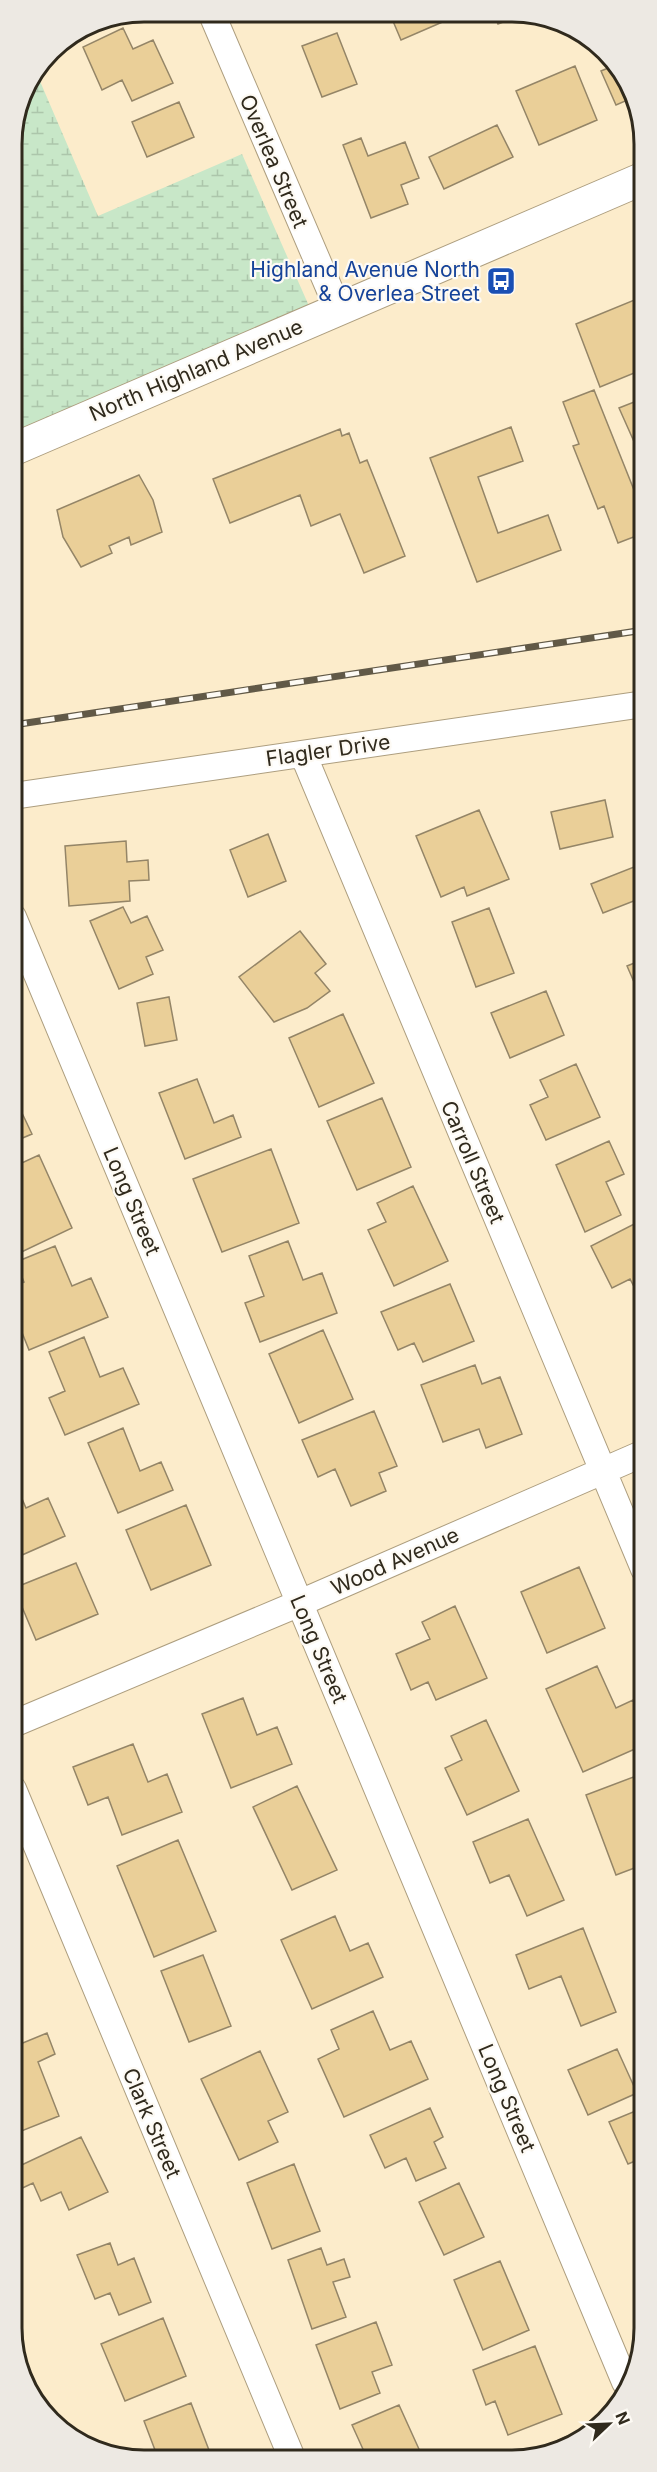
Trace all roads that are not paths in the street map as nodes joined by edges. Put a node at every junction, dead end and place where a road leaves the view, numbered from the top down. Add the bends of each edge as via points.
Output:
1 (215, 22) edge
2 (634, 182) edge
3 (338, 309) junction
4 (23, 445) edge
5 (634, 705) edge
6 (303, 754) junction
7 (23, 795) edge
8 (23, 940) edge
9 (634, 1457) edge
10 (602, 1471) junction
11 (634, 1546) edge
12 (300, 1603) junction
13 (22, 1720) edge
14 (22, 1811) edge
15 (623, 2378) edge
16 (289, 2450) edge

1 - 3 street, Overlea Street
2 - 3 street, North Highland Avenue
3 - 4 street, North Highland Avenue
5 - 6 street, Flagler Drive
6 - 7 street, Flagler Drive
6 - 10 street, Carroll Street
8 - 12 street, Long Street
9 - 10 street, Wood Avenue
10 - 11 street, Carroll Street
10 - 12 street, Wood Avenue
12 - 13 street, Wood Avenue
12 - 15 street, Long Street
14 - 16 street, Clark Street

